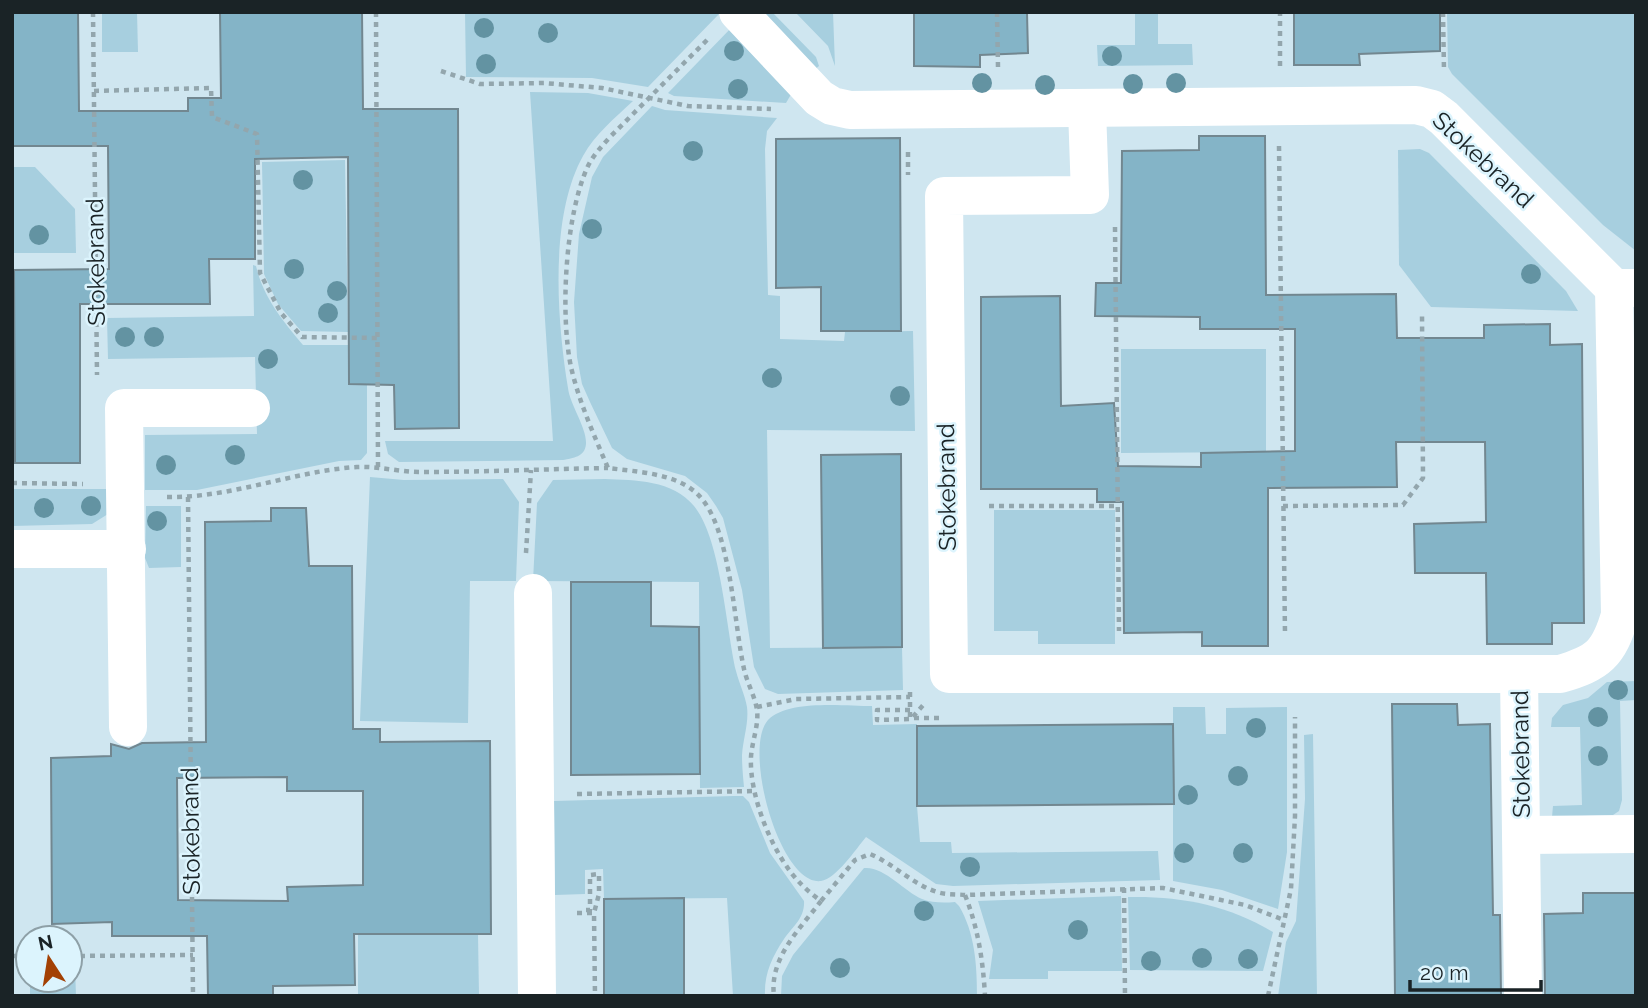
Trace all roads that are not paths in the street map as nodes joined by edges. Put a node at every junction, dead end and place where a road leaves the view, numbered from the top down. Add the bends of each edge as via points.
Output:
1 (727, 22) edge
2 (1087, 109) junction
3 (1625, 288) edge
4 (251, 408) dead end
5 (12, 549) edge
6 (127, 549) junction
7 (533, 593) road end
8 (1520, 674) junction
9 (128, 727) dead end
10 (1636, 834) edge
11 (1522, 835) junction
12 (537, 996) edge
13 (1523, 996) edge

1 - 2 street, Stokebrand via 832,106 850,110
2 - 3 street, Stokebrand via 1279,90 1432,109
2 - 8 street, Stokebrand via 1090,195 944,196 949,674
3 - 8 street, Stokebrand via 1620,615 1614,638 1602,656 1584,667 1560,674
4 - 6 street via 124,408 117,488
5 - 6 street
6 - 9 street
7 - 12 street
8 - 11 street, Stokebrand
10 - 11 street, Stokebrand
11 - 13 street, Stokebrand

